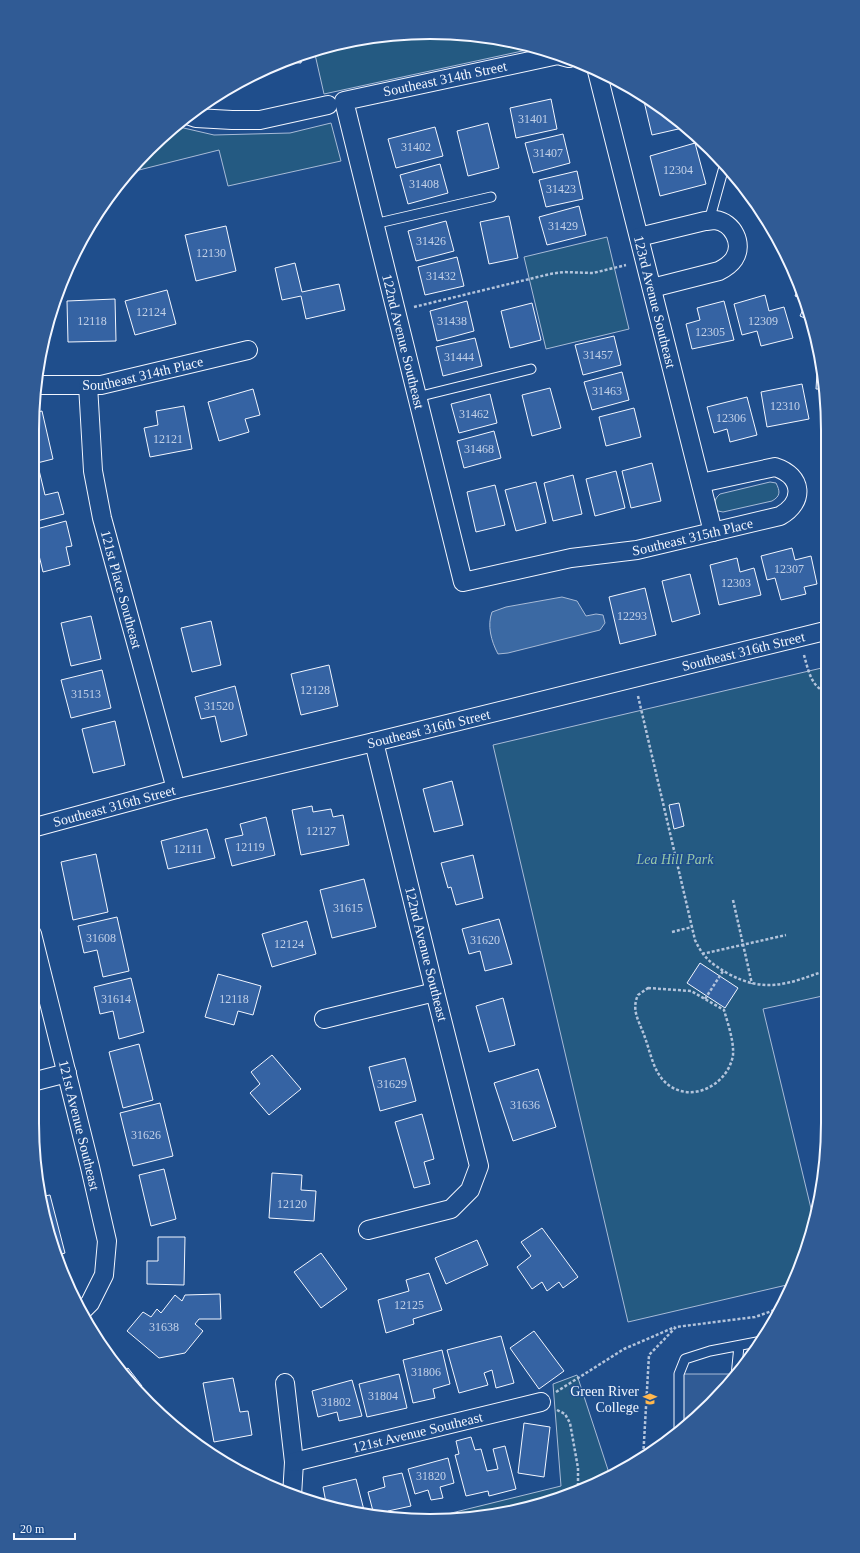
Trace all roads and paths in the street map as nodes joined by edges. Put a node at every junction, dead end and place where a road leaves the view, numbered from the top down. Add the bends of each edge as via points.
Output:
1 (547, 57) edge
2 (599, 77) edge
3 (336, 103) junction
4 (195, 118) edge
5 (723, 171) edge
6 (491, 197) dead end
7 (709, 221) junction
8 (374, 224) junction
9 (639, 237) junction
10 (645, 260) junction
11 (652, 288) junction
12 (396, 311) junction
13 (248, 350) dead end
14 (530, 369) dead end
15 (42, 385) edge
16 (88, 385) junction
17 (417, 397) junction
18 (701, 483) junction
19 (713, 532) junction
20 (463, 582) joint
21 (821, 632) edge
22 (797, 638) junction
23 (634, 678) junction
24 (821, 690) edge
25 (374, 742) junction
26 (176, 789) junction
27 (39, 826) edge
28 (733, 900) dead end
29 (692, 927) junction
30 (672, 932) dead end
31 (786, 934) dead end
32 (744, 944) junction
33 (701, 954) junction
34 (39, 962) edge
35 (723, 971) junction
36 (821, 972) edge
37 (752, 984) junction
38 (434, 992) junction
39 (705, 999) junction
40 (324, 1019) dead end
41 (67, 1073) junction
42 (39, 1080) edge
43 (368, 1230) dead end
44 (85, 1308) edge
45 (676, 1327) dead end
46 (753, 1343) edge
47 (739, 1346) junction
48 (737, 1365) edge
49 (285, 1383) dead end
50 (541, 1402) junction
51 (679, 1424) edge
52 (294, 1462) junction
53 (578, 1485) edge
54 (292, 1489) edge

1 - 3 street, Southeast 314th Street
2 - 9 street, 123rd Avenue Southeast
3 - 4 street, Southeast 314th Street via 260,120
3 - 8 street, 122nd Avenue Southeast
5 - 7 lane
6 - 8 lane
7 - 9 street
7 - 11 street via 715,220 732,230 737,239 738,249 734,259 719,271
8 - 12 street, 122nd Avenue Southeast
9 - 10 street, 123rd Avenue Southeast
10 - 11 street, 123rd Avenue Southeast
10 - 12 path via 593,273 550,274
11 - 18 street, 123rd Avenue Southeast
12 - 17 street, 122nd Avenue Southeast
13 - 16 street, Southeast 314th Place via 115,383
14 - 17 lane
15 - 16 street, Southeast 314th Place
16 - 26 street, 121st Place Southeast via 93,471 102,518
17 - 20 street, 122nd Avenue Southeast
18 - 19 street, 123rd Avenue Southeast
18 - 19 street, Southeast 315th Place via 775,467 792,476 797,485 795,504 780,516
19 - 20 street, Southeast 315th Place via 637,550 572,558
21 - 22 street, Southeast 316th Street
22 - 23 street, Southeast 316th Street
22 - 24 path via 813,682
23 - 25 street, Southeast 316th Street
23 - 29 path
25 - 26 street, Southeast 316th Street
25 - 38 street, 122nd Avenue Southeast
26 - 27 street, Southeast 316th Street
28 - 32 path
29 - 30 path
29 - 33 path
31 - 32 path
32 - 33 path
32 - 37 path
33 - 35 path
34 - 41 street, 121st Avenue Southeast
35 - 37 path
35 - 39 path
36 - 37 path via 782,984
38 - 40 street
38 - 43 street, 122nd Avenue Southeast via 479,1166 470,1190 451,1209
39 - 39 path via 724,1010 733,1054 730,1067 714,1085 692,1093 682,1092 665,1082 658,1072 634,1007 638,995 648,988 691,991
41 - 42 street
41 - 44 street, 121st Avenue Southeast via 107,1241 104,1276
45 - 50 path via 624,1349
46 - 47 lane
47 - 48 lane
47 - 51 lane via 685,1359 679,1374
49 - 52 street
50 - 52 street, 121st Avenue Southeast
50 - 53 path via 565,1414 570,1423 578,1468
52 - 54 street

